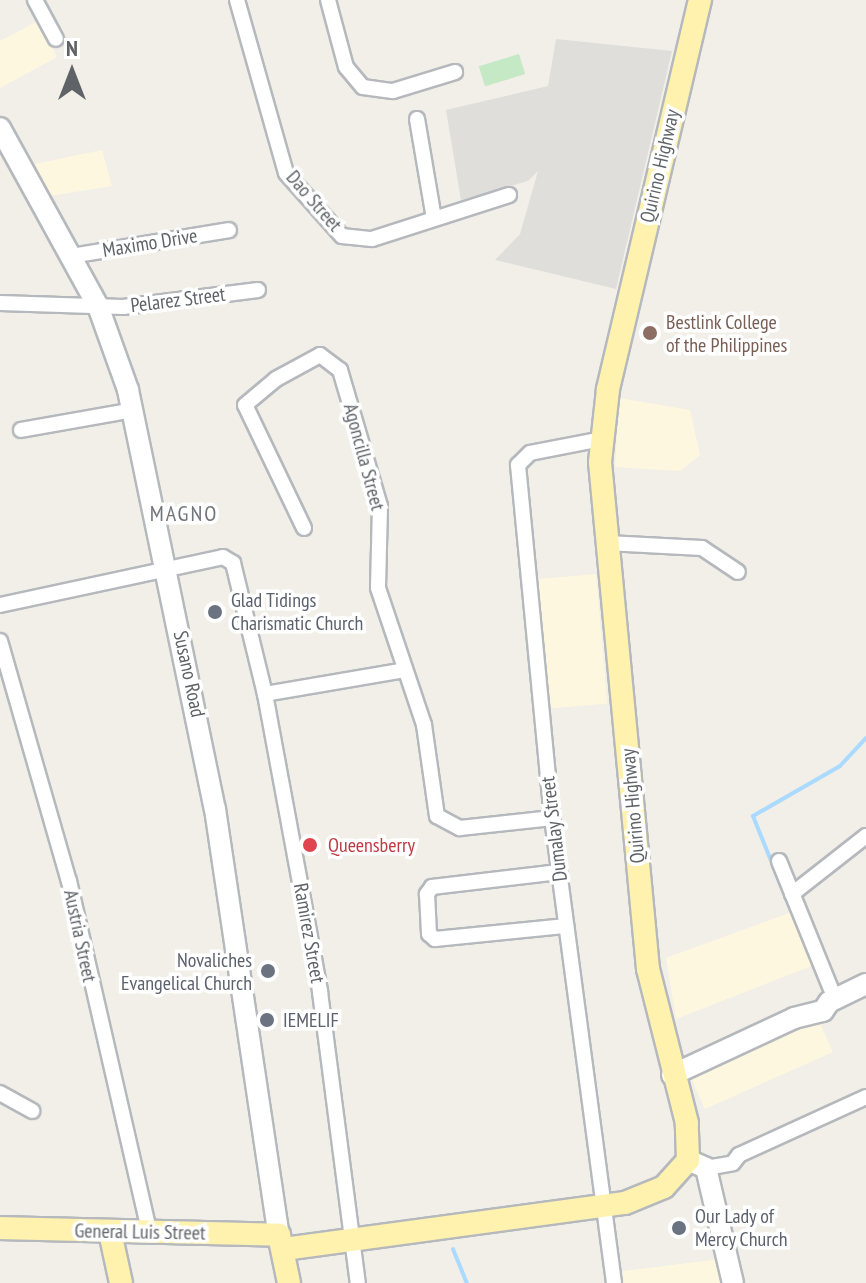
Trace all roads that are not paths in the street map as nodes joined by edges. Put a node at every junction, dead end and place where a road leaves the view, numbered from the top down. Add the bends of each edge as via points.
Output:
1 (35, 0) edge
2 (237, 0) edge
3 (328, 0) edge
4 (700, 0) edge
5 (56, 39) dead end
6 (455, 72) dead end
7 (417, 119) dead end
8 (0, 128) edge
9 (509, 195) dead end
10 (434, 218) junction
11 (229, 230) dead end
12 (71, 256) junction
13 (258, 290) dead end
14 (0, 303) edge
15 (98, 306) junction
16 (133, 410) junction
17 (21, 430) dead end
18 (602, 439) junction
19 (304, 528) dead end
20 (607, 543) junction
21 (165, 568) junction
22 (738, 572) dead end
23 (0, 605) edge
24 (0, 641) edge
25 (405, 670) junction
26 (265, 694) junction
27 (552, 818) junction
28 (866, 836) edge
29 (779, 861) dead end
30 (559, 872) junction
31 (792, 894) junction
32 (566, 926) junction
33 (866, 984) edge
34 (832, 1000) junction
35 (672, 1075) junction
36 (0, 1093) edge
37 (866, 1097) edge
38 (32, 1111) dead end
39 (703, 1164) junction
40 (605, 1207) junction
41 (0, 1228) edge
42 (110, 1232) junction
43 (150, 1234) junction
44 (353, 1240) junction
45 (282, 1242) junction
46 (121, 1283) edge
47 (289, 1283) edge
48 (358, 1283) edge
49 (614, 1283) edge
50 (733, 1283) edge

1 - 5 street
2 - 10 street, Dao Street via 286,173 333,229 355,240 372,239
3 - 6 street via 346,67 363,87 393,91
4 - 18 main road, Quirino Highway via 608,389
7 - 10 street
8 - 12 main road, Susano Road
9 - 10 street, Dao Street
11 - 12 street, Maximo Drive
12 - 15 main road, Susano Road
13 - 15 street, Pelarez Street
14 - 15 street, Pelarez Street
15 - 16 main road, Susano Road
16 - 17 street
16 - 21 main road, Susano Road
18 - 20 main road, Quirino Highway
18 - 27 street, Dumalay Street via 530,453 518,465
19 - 25 street, Agoncilla Street via 245,405 276,379 320,355 340,370 380,506 378,588
20 - 22 street via 702,548
20 - 35 main road, Quirino Highway via 648,965
21 - 23 street
21 - 26 street, Ramirez Street via 223,557 233,563
21 - 45 main road, Susano Road via 215,809
24 - 43 street, Austria Street via 69,881
25 - 26 street
25 - 27 street, Agoncilla Street via 424,725 440,821 470,828
26 - 44 street, Ramirez Street via 320,992
27 - 30 street, Dumalay Street
28 - 31 street
29 - 31 street
30 - 32 street, Dumalay Street
30 - 32 street via 432,887 427,894 429,934 435,939
31 - 34 street
32 - 40 street, Dumalay Street
33 - 34 main road
34 - 35 main road via 823,1011 794,1018
35 - 39 main road, Quirino Highway
36 - 38 street
37 - 39 street via 739,1155 733,1163
39 - 40 main road via 664,1187
39 - 50 main road
40 - 44 main road
40 - 49 street, Dumalay Street
41 - 42 main road, General Luis Street
42 - 43 main road, General Luis Street
42 - 46 main road
43 - 45 main road, General Luis Street
44 - 45 main road
44 - 48 street, Ramirez Street
45 - 47 main road

